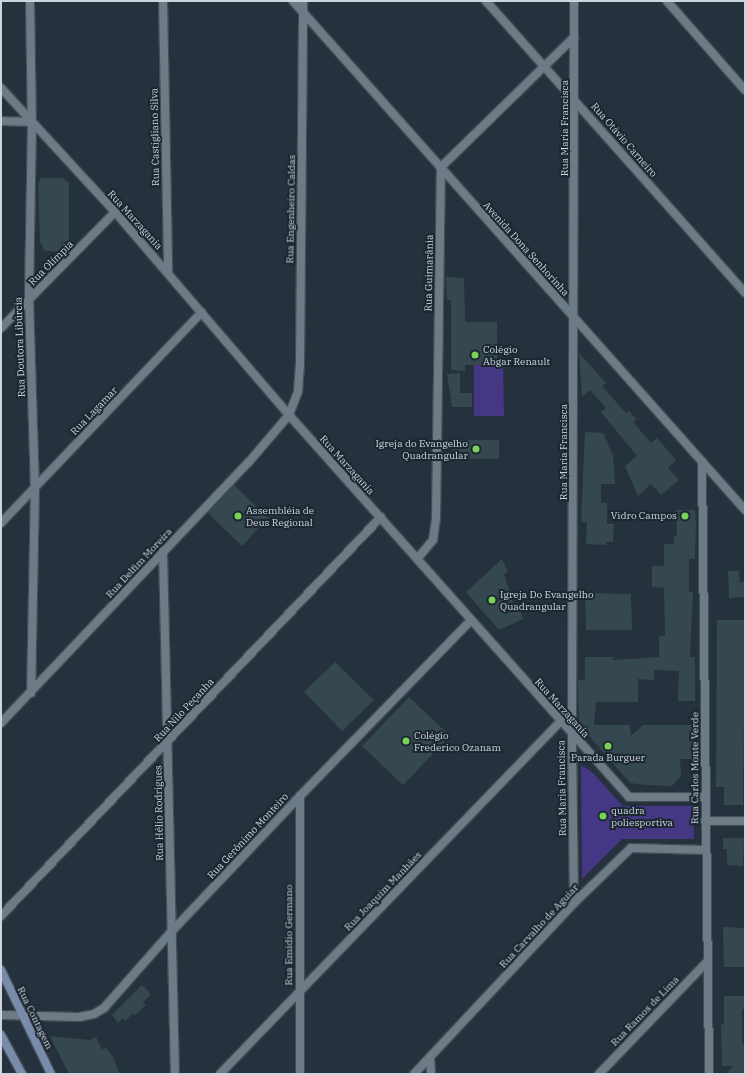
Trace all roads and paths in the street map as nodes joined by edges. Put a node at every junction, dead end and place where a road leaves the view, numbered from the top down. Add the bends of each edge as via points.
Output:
1 (30, 1) edge
2 (163, 1) edge
3 (293, 1) edge
4 (303, 1) edge
5 (486, 1) edge
6 (574, 1) edge
7 (667, 1) edge
8 (303, 13) junction
9 (574, 37) junction
10 (544, 66) junction
11 (1, 88) edge
12 (745, 90) edge
13 (575, 100) junction
14 (1, 121) edge
15 (32, 122) junction
16 (441, 167) junction
17 (115, 212) junction
18 (168, 272) junction
19 (745, 293) edge
20 (29, 299) junction
21 (202, 312) junction
22 (574, 318) junction
23 (1, 328) edge
24 (289, 415) junction
25 (702, 462) junction
26 (35, 488) junction
27 (745, 510) edge
28 (381, 517) junction
29 (1, 523) edge
30 (163, 551) junction
31 (417, 559) junction
32 (470, 621) junction
33 (31, 693) junction
34 (561, 721) junction
35 (1, 723) edge
36 (572, 734) junction
37 (167, 742) junction
38 (300, 796) junction
39 (705, 797) junction
40 (705, 821) junction
41 (745, 821) edge
42 (705, 850) junction
43 (574, 903) junction
44 (1, 916) edge
45 (171, 932) junction
46 (706, 963) junction
47 (1, 970) edge
48 (3, 980) edge
49 (298, 994) junction
50 (22, 1014) junction
51 (1, 1015) edge
52 (1, 1035) edge
53 (430, 1058) junction
54 (22, 1074) edge
55 (51, 1074) edge
56 (175, 1074) edge
57 (220, 1074) edge
58 (300, 1074) edge
59 (414, 1074) edge
60 (431, 1074) edge
61 (599, 1074) edge
62 (709, 1074) edge

1 - 15 street, Rua Doutora Libúrcia
2 - 18 street, Rua Castigliano Silva
3 - 8 street, Avenida Dona Senhorinha
4 - 8 street, Rua Engenheiro Caldas
5 - 10 street, Rua Otávio Carneiro
6 - 9 street, Rua Maria Francisca
7 - 12 street
8 - 16 street, Avenida Dona Senhorinha
8 - 24 street, Rua Engenheiro Caldas via 300,364 298,392
9 - 10 street
9 - 13 street, Rua Maria Francisca
10 - 13 street, Rua Otávio Carneiro
10 - 16 street
11 - 15 street, Rua Marzagania
13 - 19 street, Rua Otávio Carneiro
13 - 22 street, Rua Maria Francisca
14 - 15 street
15 - 17 street, Rua Marzagania
15 - 20 street, Rua Doutora Libúrcia
16 - 22 street, Avenida Dona Senhorinha
16 - 31 street, Rua Guimarânia via 436,519 433,540
17 - 18 street, Rua Marzagania
17 - 20 street, Rua Olímpia
18 - 21 street, Rua Marzagania
20 - 23 street, Rua Olímpia
20 - 26 street, Rua Doutora Libúrcia
21 - 24 street, Rua Marzagania
21 - 26 street, Rua Lagamar
22 - 25 street, Avenida Dona Senhorinha
22 - 36 street, Rua Maria Francisca
24 - 28 street, Rua Marzagania
24 - 30 street, Rua Delfim Moreira via 248,463
25 - 27 street, Avenida Dona Senhorinha
25 - 39 street, Rua Carlos Monte Verde
26 - 29 street, Rua Lagamar
26 - 33 street, Rua Doutora Libúrcia
28 - 31 street, Rua Marzagania
28 - 37 street, Rua Nilo Peçanha
30 - 33 street, Rua Delfim Moreira
30 - 37 street, Rua Hélio Rodrigues
31 - 32 street, Rua Marzagania
32 - 34 street, Rua Marzagania
32 - 38 street, Rua Gerônimo Monteiro
33 - 35 street, Rua Delfim Moreira
34 - 36 street, Rua Marzagania
34 - 49 street, Rua Joaquim Manhães
36 - 39 street, Rua Marzagania via 629,797
36 - 43 street, Rua Maria Francisca
37 - 44 street, Rua Nilo Peçanha
37 - 45 street, Rua Hélio Rodrigues
38 - 45 street, Rua Gerônimo Monteiro
38 - 49 street, Rua Emídio Germano
39 - 40 street, Rua Carlos Monte Verde
40 - 41 street
40 - 42 street, Rua Carlos Monte Verde
42 - 43 street, Rua Carvalho de Aguiar via 631,848
42 - 46 street, Rua Carlos Monte Verde
43 - 53 street, Rua Carvalho de Aguiar
45 - 50 street, Rua Gerônimo Monteiro via 104,1008 94,1014 79,1017
45 - 56 street, Rua Hélio Rodrigues
46 - 61 street, Rua Ramos de Lima
46 - 62 street, Rua Carlos Monte Verde
47 - 48 street, Rua Contagem
48 - 50 street, Rua Contagem
49 - 57 street, Rua Joaquim Manhães
49 - 58 street, Rua Emídio Germano
50 - 51 street, Rua Gerônimo Monteiro
50 - 55 street, Rua Contagem
52 - 54 street
53 - 59 street, Rua Carvalho de Aguiar
53 - 60 street

